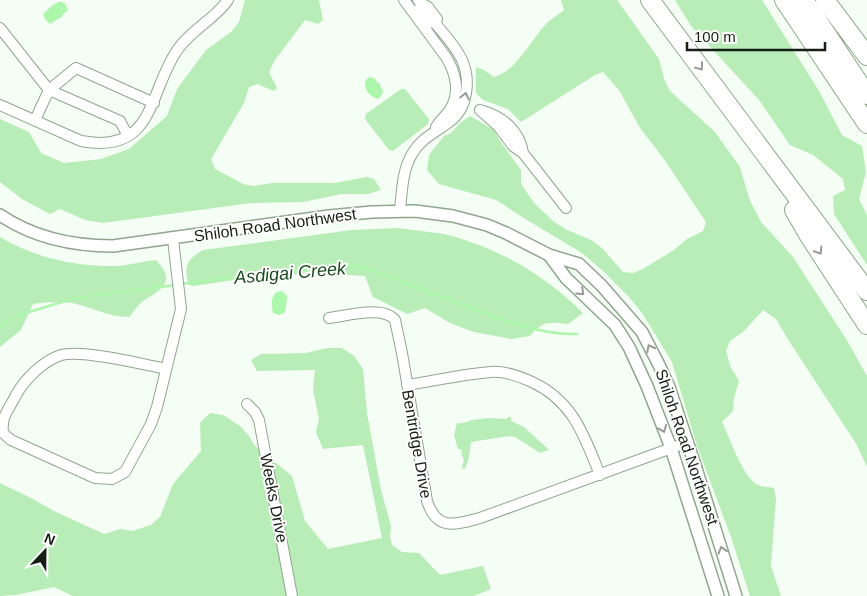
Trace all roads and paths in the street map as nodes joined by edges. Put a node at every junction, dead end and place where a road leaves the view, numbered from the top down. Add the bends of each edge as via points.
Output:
1 (228, 0) edge
2 (404, 0) edge
3 (650, 0) edge
4 (784, 0) edge
5 (804, 0) edge
6 (825, 0) edge
7 (420, 1) edge
8 (0, 28) edge
9 (867, 56) edge
10 (49, 90) junction
11 (867, 95) edge
12 (154, 103) junction
13 (0, 105) edge
14 (35, 120) junction
15 (867, 124) edge
16 (434, 131) junction
17 (128, 136) junction
18 (523, 153) junction
19 (771, 162) junction
20 (566, 208) dead end
21 (400, 210) junction
22 (0, 215) edge
23 (173, 239) junction
24 (549, 255) junction
25 (867, 291) edge
26 (329, 318) dead end
27 (867, 325) edge
28 (166, 369) junction
29 (407, 385) junction
30 (247, 404) dead end
31 (688, 442) junction
32 (671, 448) junction
33 (600, 475) junction
34 (292, 596) edge
35 (718, 596) edge
36 (736, 596) edge

1 - 12 street via 179,47
2 - 16 street via 452,66 455,78 453,105
3 -> 19 highway
4 - 15 highway
5 - 11 highway
6 - 9 highway
16 -> 7 street via 459,113 467,78 460,54 435,23 430,22 420,8
8 - 10 street
10 - 12 street via 76,68
10 - 14 street
10 - 17 street via 120,121
12 - 17 street via 140,126
13 - 14 street
14 - 17 street via 81,141 116,142
16 - 21 street via 417,147 408,163
18 - 18 street via 508,124 498,115 480,110
18 - 20 street
19 - 25 highway
19 -> 27 highway via 809,236
21 - 23 street, Shiloh Road Northwest via 329,216
21 - 24 street, Shiloh Road Northwest via 438,213 486,226
22 - 23 street, Shiloh Road Northwest via 24,229 81,245 113,246
23 - 28 street via 181,309
31 -> 24 street, Shiloh Road Northwest via 669,387 642,332 579,264
24 -> 32 street, Shiloh Road Northwest via 566,278 614,325 629,347
26 - 29 street, Bentridge Drive via 378,311 391,315 397,325
28 - 28 street via 157,407 146,433 125,472 112,479 95,478 3,434 4,417 21,387 49,361 61,355 79,353
29 - 33 street via 492,372 526,379 546,388 566,406 584,434
29 - 33 street, Bentridge Drive via 427,501 431,513 440,521 462,523
30 - 34 street, Weeks Drive via 259,420
31 - 32 street, Bentridge Drive
36 -> 31 street, Shiloh Road Northwest
32 - 33 street, Bentridge Drive
32 - 35 street, Shiloh Road Northwest

